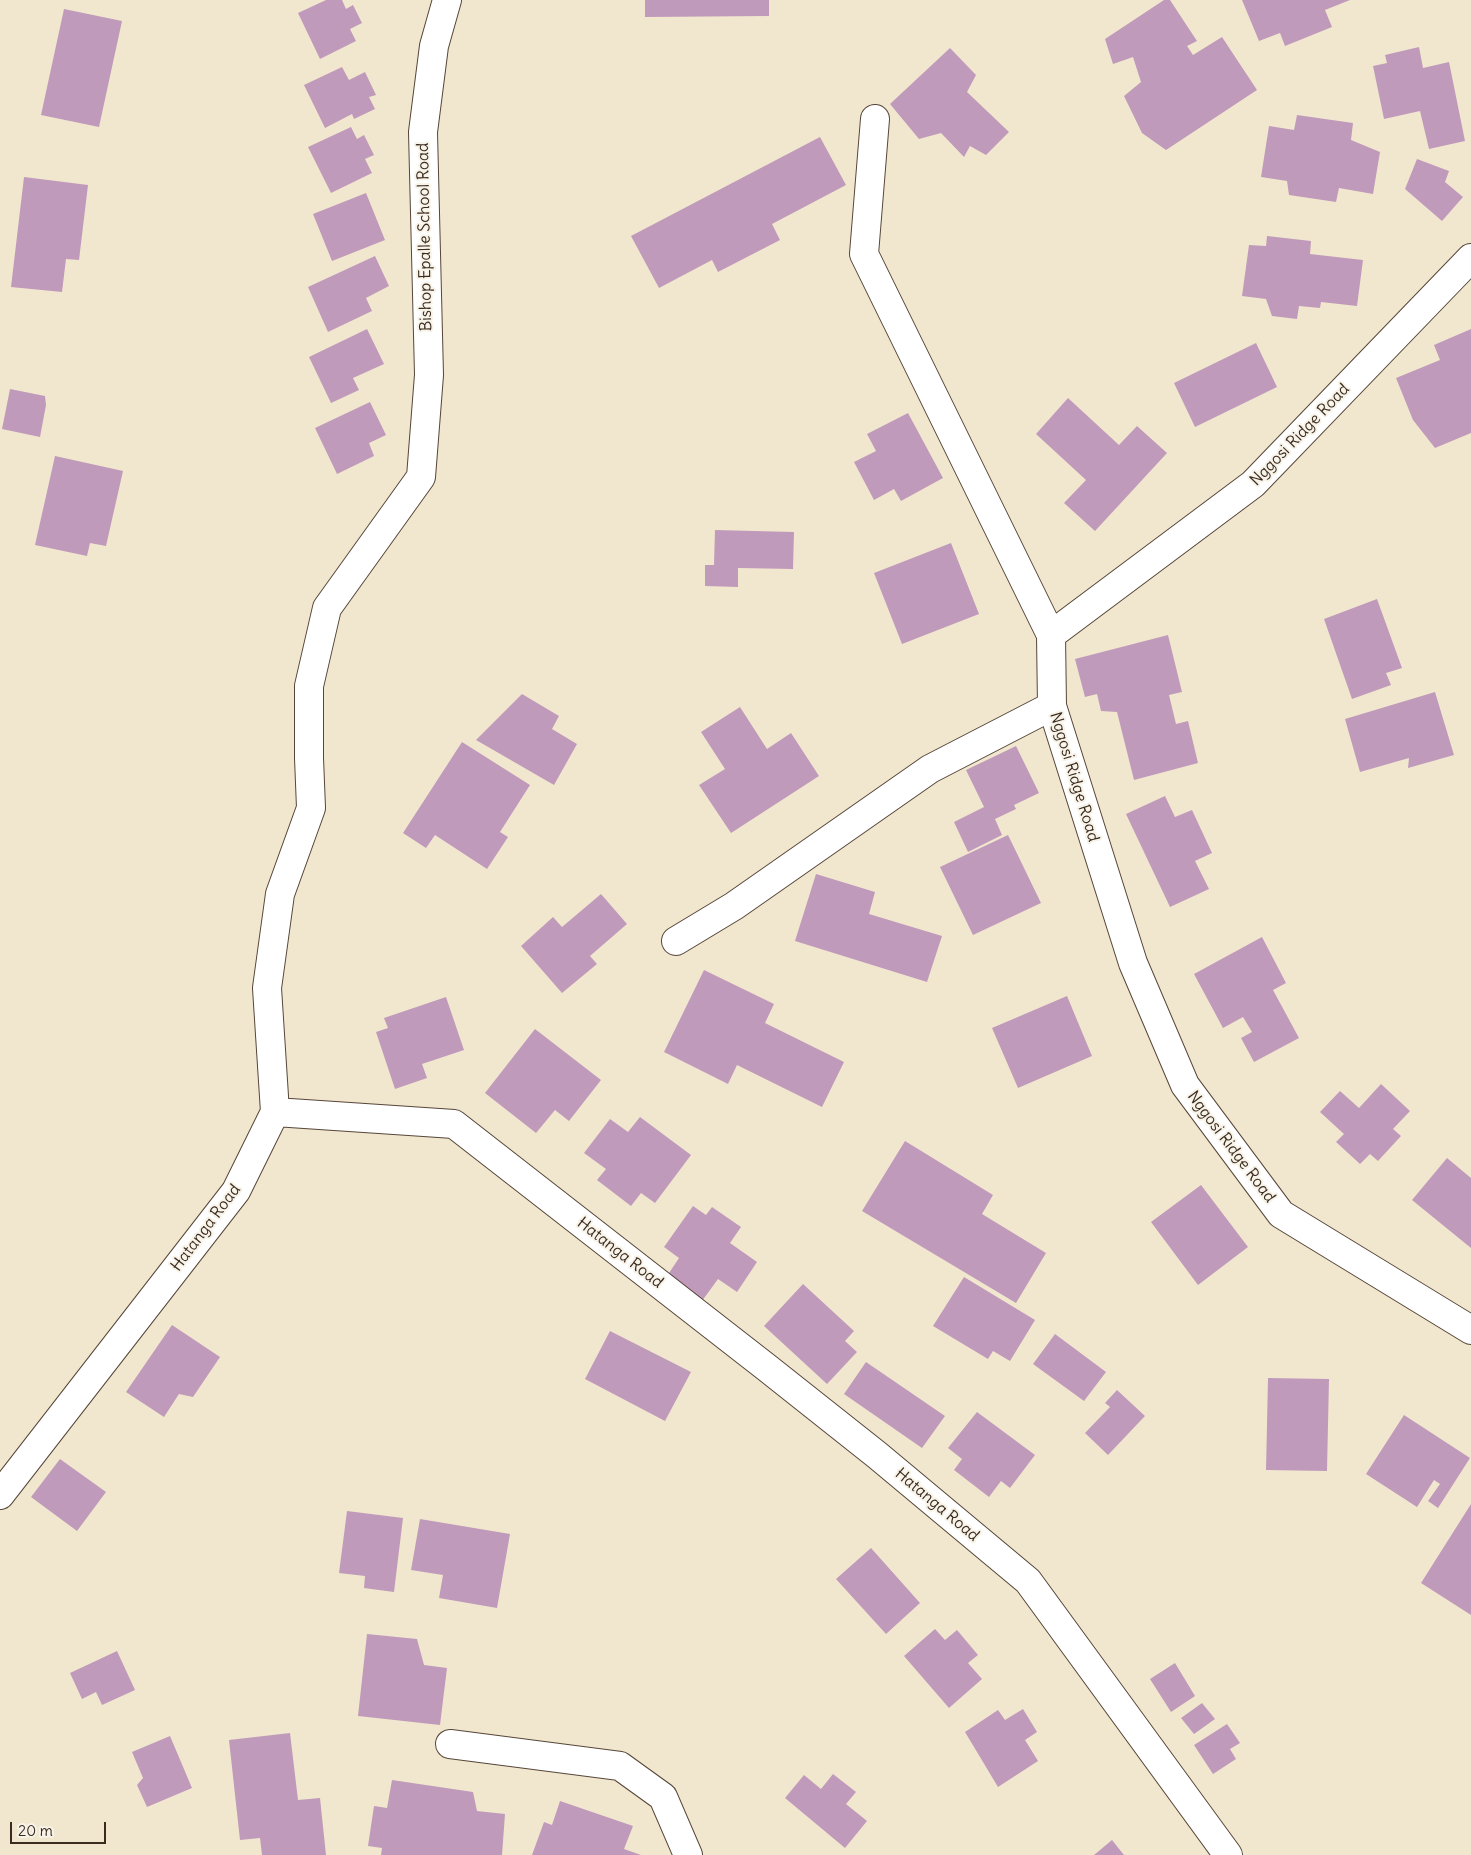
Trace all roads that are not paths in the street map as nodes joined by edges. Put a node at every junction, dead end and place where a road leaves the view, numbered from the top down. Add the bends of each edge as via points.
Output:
1 (447, 0) edge
2 (875, 119) dead end
3 (1471, 258) edge
4 (1051, 635) junction
5 (1052, 706) junction
6 (676, 941) dead end
7 (275, 1112) junction
8 (1471, 1330) edge
9 (0, 1495) edge
10 (450, 1744) dead end
11 (688, 1855) edge
12 (1228, 1855) edge

1 - 7 street, Bishop Epalle School Road via 434,46 423,132 428,375 421,477 327,608 309,686 311,808 280,894 267,988
2 - 4 street via 864,254
3 - 4 street, Nggosi Ridge Road via 1253,484
4 - 5 street, Nggosi Ridge Road
5 - 6 street via 930,769 734,906
5 - 8 street, Nggosi Ridge Road via 1133,963 1185,1084 1281,1214
7 - 9 street, Hatanga Road via 236,1190
7 - 12 street, Hatanga Road via 454,1124 759,1361 1028,1581
10 - 11 street via 620,1766 663,1798

